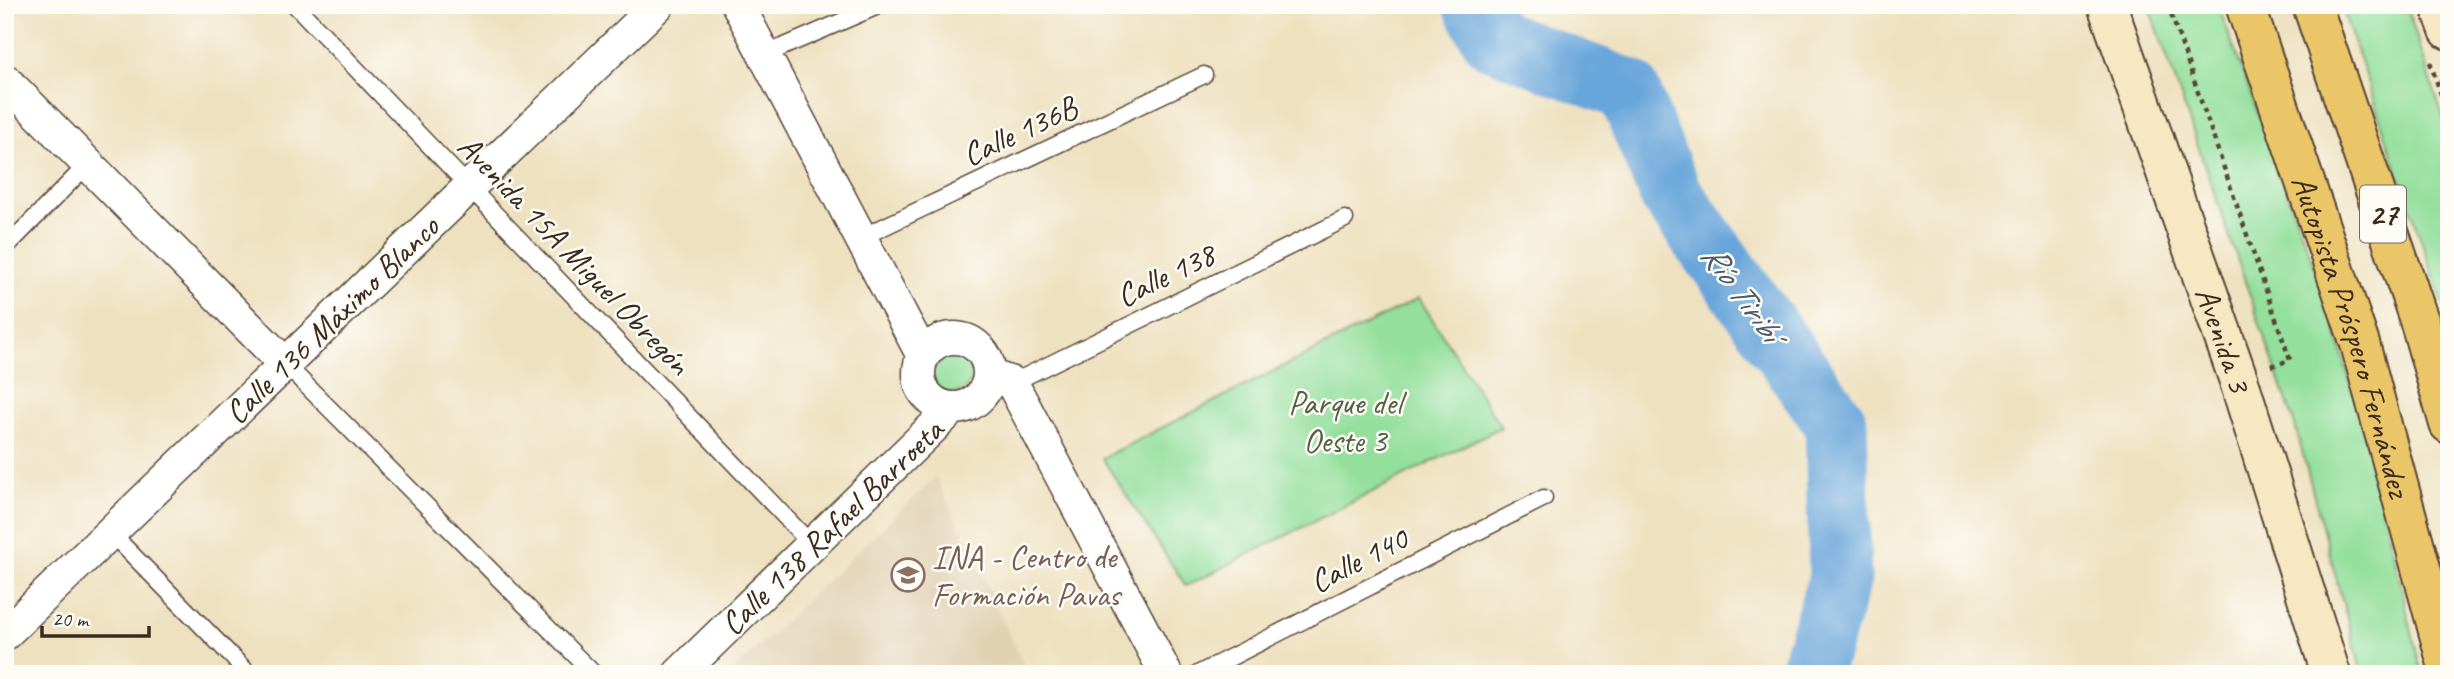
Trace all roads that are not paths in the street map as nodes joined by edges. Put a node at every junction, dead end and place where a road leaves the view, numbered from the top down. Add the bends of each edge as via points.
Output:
1 (295, 5) edge
2 (658, 5) edge
3 (738, 5) edge
4 (880, 5) edge
5 (2108, 5) edge
6 (2245, 5) edge
7 (2312, 5) edge
8 (2440, 5) edge
9 (2449, 30) edge
10 (764, 55) junction
11 (1204, 75) dead end
12 (5, 80) edge
13 (88, 164) junction
14 (469, 186) junction
15 (1345, 219) dead end
16 (860, 238) junction
17 (5, 248) edge
18 (923, 356) junction
19 (284, 363) junction
20 (1001, 379) junction
21 (953, 408) junction
22 (2449, 424) edge
23 (1544, 498) dead end
24 (109, 531) junction
25 (812, 545) junction
26 (5, 634) edge
27 (2449, 671) edge
28 (248, 674) edge
29 (594, 674) edge
30 (679, 674) edge
31 (1166, 674) edge
32 (1198, 674) edge
33 (2330, 674) edge

1 - 14 lane, Avenida 15A Miguel Obregón
2 - 14 street, Calle 136 Máximo Blanco
3 - 10 street
4 - 10 lane
5 - 33 street, Avenida 3 via 2238,378
6 - 27 highway, Autopista Próspero Fernández / 27 via 2360,344
7 - 22 highway, Autopista Próspero Fernández / 27 via 2421,326
8 - 9 street
10 - 16 street
11 - 16 lane, Calle 136B
12 - 13 street
13 - 17 lane
13 - 19 street
14 - 19 street, Calle 136 Máximo Blanco
14 - 25 lane, Avenida 15A Miguel Obregón
15 - 20 lane, Calle 138
16 - 18 street
18 - 20 street via 941,341 964,340 983,353
18 - 21 street via 924,390 941,406
19 - 24 street, Calle 136 Máximo Blanco
19 - 29 lane
20 - 21 street via 964,407
20 - 31 street
21 - 25 street, Calle 138 Rafael Barroeta
23 - 32 lane, Calle 140
24 - 26 street, Calle 136 Máximo Blanco
24 - 28 lane
25 - 30 street, Calle 138 Rafael Barroeta

